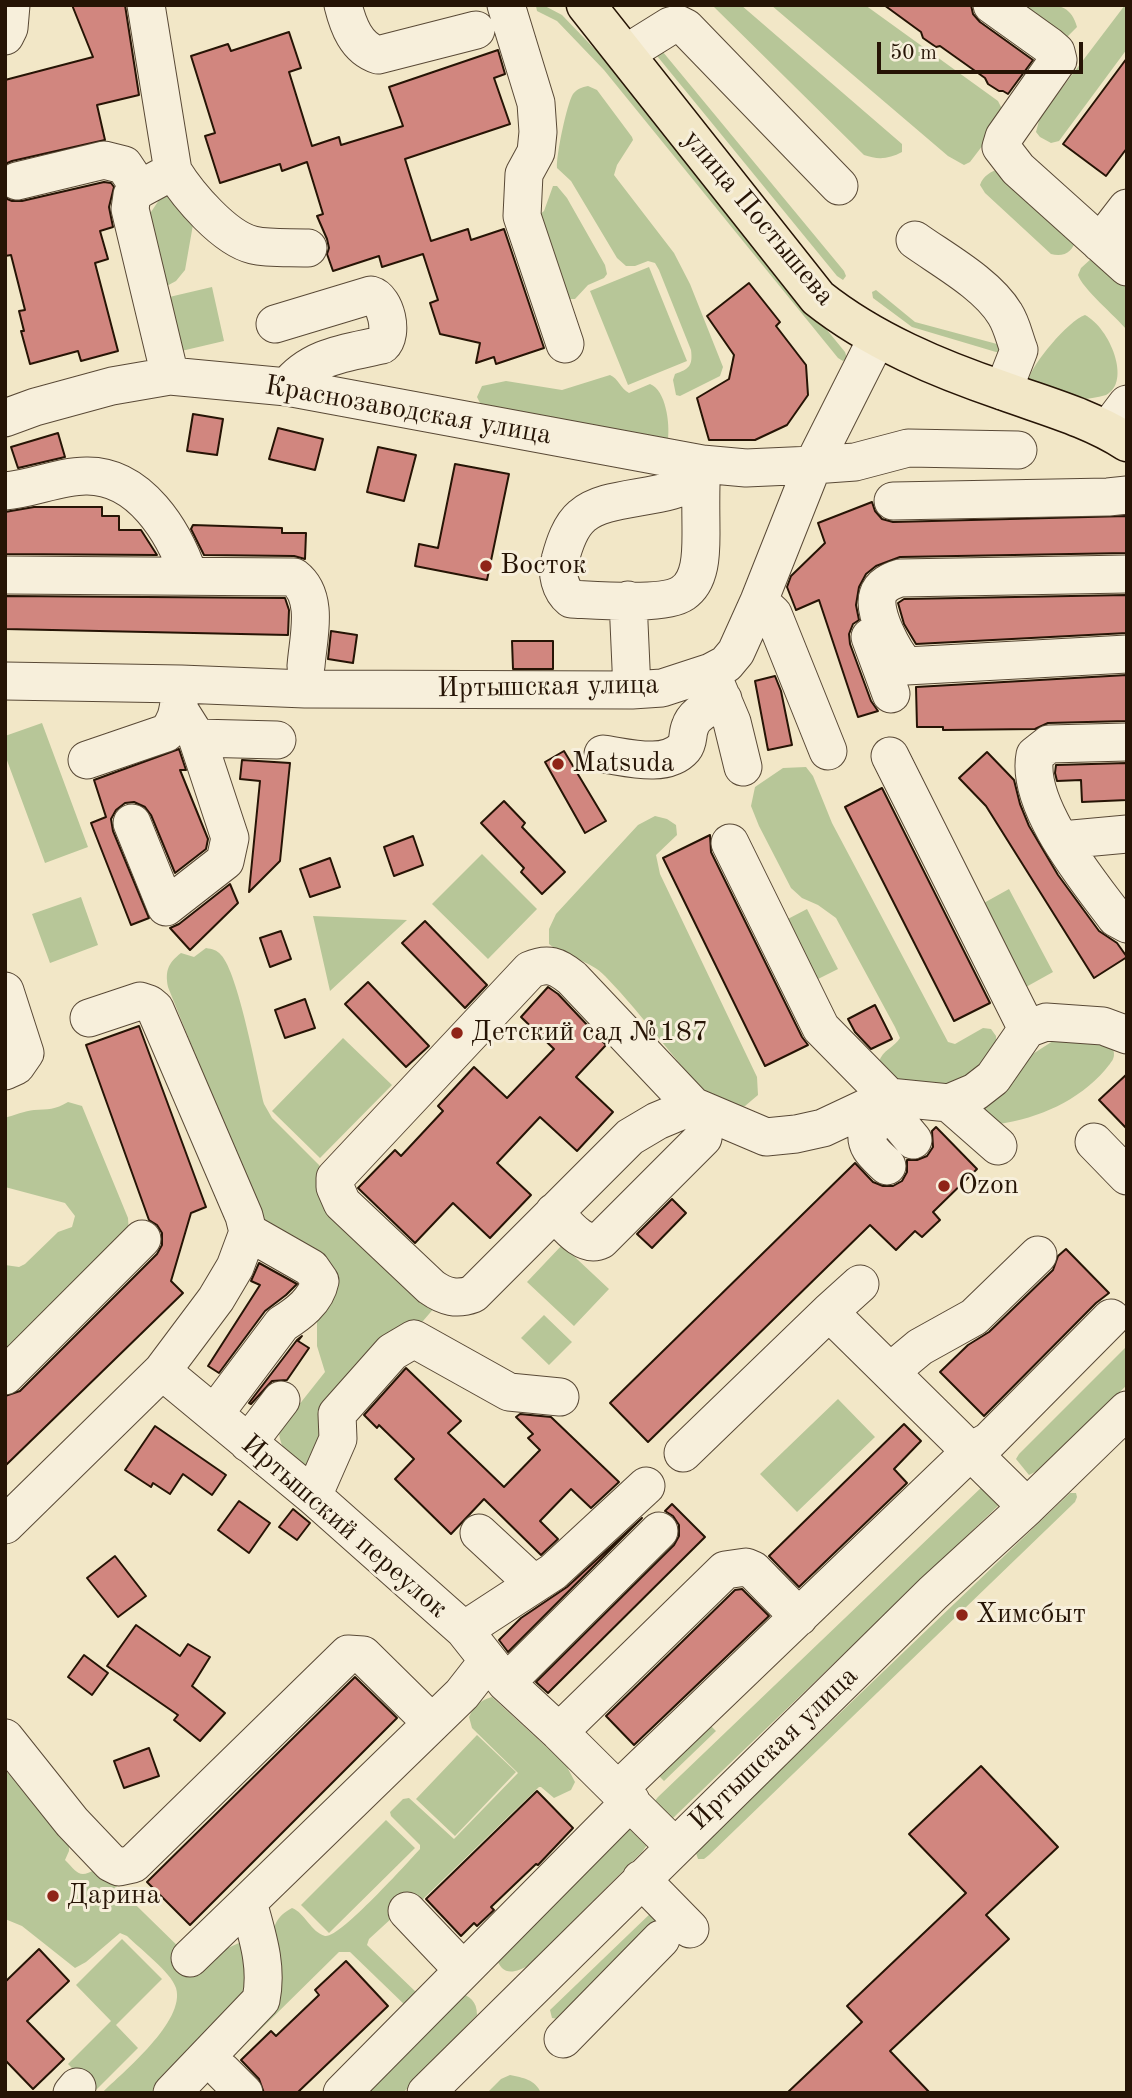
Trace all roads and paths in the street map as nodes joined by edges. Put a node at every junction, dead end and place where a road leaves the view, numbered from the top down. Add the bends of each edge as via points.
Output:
1 (11, 5) edge
2 (146, 5) edge
3 (343, 5) edge
4 (506, 5) edge
5 (586, 5) edge
6 (992, 5) edge
7 (476, 30) dead end
8 (5, 36) edge
9 (625, 54) junction
10 (173, 171) junction
11 (17, 181) dead end
12 (839, 186) dead end
13 (139, 189) junction
14 (1127, 208) edge
15 (915, 240) dead end
16 (1100, 243) junction
17 (308, 248) dead end
18 (1127, 267) edge
19 (275, 324) dead end
20 (877, 338) junction
21 (565, 344) dead end
22 (170, 376) junction
23 (287, 387) junction
24 (1003, 391) junction
25 (5, 418) edge
26 (1120, 425) edge
27 (1018, 450) dead end
28 (813, 466) junction
29 (701, 471) junction
30 (5, 491) edge
31 (1127, 495) edge
32 (893, 501) dead end
33 (1127, 574) edge
34 (5, 575) edge
35 (189, 576) junction
36 (878, 594) junction
37 (628, 600) junction
38 (759, 601) junction
39 (1127, 654) edge
40 (5, 664) edge
41 (305, 678) junction
42 (5, 681) edge
43 (717, 686) junction
44 (632, 690) junction
45 (891, 694) dead end
46 (186, 711) junction
47 (277, 740) dead end
48 (1127, 742) edge
49 (828, 751) dead end
50 (603, 754) dead end
51 (890, 756) dead end
52 (87, 760) dead end
53 (743, 767) dead end
54 (132, 823) dead end
55 (1127, 834) edge
56 (1062, 840) junction
57 (730, 843) dead end
58 (1127, 924) edge
59 (5, 991) edge
60 (89, 1018) dead end
61 (1027, 1029) junction
62 (1127, 1035) edge
63 (5, 1071) edge
64 (891, 1102) junction
65 (949, 1103) junction
66 (693, 1106) junction
67 (913, 1140) dead end
68 (1094, 1142) dead end
69 (998, 1146) dead end
70 (887, 1166) dead end
71 (1127, 1175) edge
72 (554, 1212) junction
73 (248, 1232) junction
74 (142, 1239) dead end
75 (1038, 1255) dead end
76 (860, 1284) dead end
77 (448, 1296) junction
78 (829, 1312) junction
79 (1111, 1318) dead end
80 (414, 1339) junction
81 (162, 1371) junction
82 (890, 1372) junction
83 (5, 1376) edge
84 (560, 1397) dead end
85 (281, 1401) dead end
86 (1127, 1410) edge
87 (215, 1413) junction
88 (248, 1443) junction
89 (971, 1451) junction
90 (683, 1453) dead end
91 (646, 1486) dead end
92 (313, 1496) junction
93 (1027, 1507) junction
94 (5, 1525) edge
95 (659, 1531) dead end
96 (480, 1533) dead end
97 (533, 1583) junction
98 (799, 1617) junction
99 (464, 1630) junction
100 (497, 1673) junction
101 (432, 1722) junction
102 (559, 1732) junction
103 (5, 1738) edge
104 (625, 1795) junction
105 (674, 1846) junction
106 (641, 1879) junction
107 (247, 1902) junction
108 (407, 1911) dead end
109 (190, 1958) dead end
110 (463, 1970) junction
111 (519, 1999) junction
112 (563, 2039) dead end
113 (172, 2093) edge
114 (342, 2093) edge
115 (426, 2093) edge

1 - 8 street
2 - 10 street
3 - 7 street via 349,29 362,46 378,55
4 - 21 street via 536,103 536,152 524,174 522,216
5 - 9 main road, улица Постышева
6 - 16 street via 1048,45 1058,60 1001,148
9 - 12 street via 670,26 686,28
9 - 20 main road, улица Постышева via 818,298
10 - 13 street
10 - 17 street via 185,190 233,236 254,246
11 - 13 street via 104,159 124,165
13 - 22 street via 132,195 130,209
14 - 16 street
15 - 24 street via 992,296 1004,312 1019,350
16 - 18 street
19 - 23 street via 370,295 379,298 389,333 382,345 310,364
20 - 24 main road, улица Постышева
20 - 28 street, Иртышская улица
22 - 23 street, Краснозаводская улица
22 - 25 street, Краснозаводская улица via 112,386
23 - 29 street, Краснозаводская улица
24 - 26 main road, улица Постышева
27 - 28 street, Краснозаводская улица via 908,448 855,462
28 - 29 street, Краснозаводская улица
28 - 38 street, Иртышская улица
29 - 37 street via 698,573 682,594 662,600
29 - 37 street via 686,487 582,515 571,530 559,563 565,595 571,599
30 - 35 street via 86,475 114,481 159,516
31 - 32 street
33 - 36 street via 900,578
34 - 35 street
35 - 41 street via 294,577 300,581 310,611
36 - 39 street via 879,613 892,648 906,666
36 - 45 street via 864,603 862,615
37 - 44 street
38 - 43 street, Иртышская улица
38 - 49 street via 773,614
40 - 41 street
41 - 44 street, Иртышская улица
41 - 46 street, Иртышская улица
42 - 46 street, Иртышская улица
43 - 44 street, Иртышская улица
43 - 50 street via 690,726 687,744 676,755 646,760
43 - 53 street
46 - 47 street
46 - 52 street via 166,733
46 - 54 street via 230,838 225,861 166,907
48 - 56 street via 1049,744 1035,755 1032,767 1044,811
51 - 61 street
55 - 56 street
56 - 58 street via 1116,918
57 - 64 street via 821,1028
59 - 63 street via 25,1053 16,1066
60 - 73 street via 140,1002 155,1009
61 - 62 street via 1063,1022 1103,1026
61 - 65 street via 993,1078
64 - 65 street
64 - 66 street via 823,1128 766,1137
64 - 67 street via 898,1122
64 - 70 street via 866,1137
65 - 69 street
66 - 72 street via 630,1137
66 - 72 street via 705,1124 703,1138 601,1240 588,1242
66 - 77 street via 572,978 551,964 530,970 335,1178 342,1203 431,1287
68 - 71 street
72 - 77 street via 473,1294
73 - 81 street via 216,1299
73 - 87 street via 311,1268 320,1281 309,1303 282,1324
74 - 83 street
75 - 82 street via 974,1317 920,1347
76 - 78 street
77 - 80 street
78 - 82 street
78 - 90 street
79 - 89 street via 989,1441
80 - 84 street via 509,1392
80 - 92 street via 391,1352 337,1414 338,1439
81 - 87 street, Иртышский переулок
81 - 94 street
82 - 89 street
85 - 88 street
86 - 93 street, Иртышская улица
87 - 88 street, Иртышский переулок
88 - 92 street, Иртышский переулок
89 - 93 street
89 - 98 street
91 - 97 street via 553,1572
92 - 99 street, Иртышский переулок
93 - 105 street, Иртышская улица via 933,1592
95 - 100 street
96 - 97 street
97 - 99 street
98 - 102 street via 753,1570 725,1570
98 - 104 street
99 - 100 street, Иртышский переулок
100 - 101 street via 462,1694
100 - 102 street, Иртышский переулок
101 - 103 street via 363,1655 348,1654 127,1867 111,1863 72,1822
101 - 107 street
102 - 104 street, Иртышский переулок
104 - 105 street, Иртышский переулок
104 - 110 street
105 - 106 street, Иртышская улица
106 - 111 street, Иртышская улица
106 - 112 street via 676,1934
107 - 109 street
107 - 113 street via 261,1947 261,2000
108 - 110 street
110 - 111 street via 481,1968
110 - 114 street
111 - 115 street, Иртышская улица

